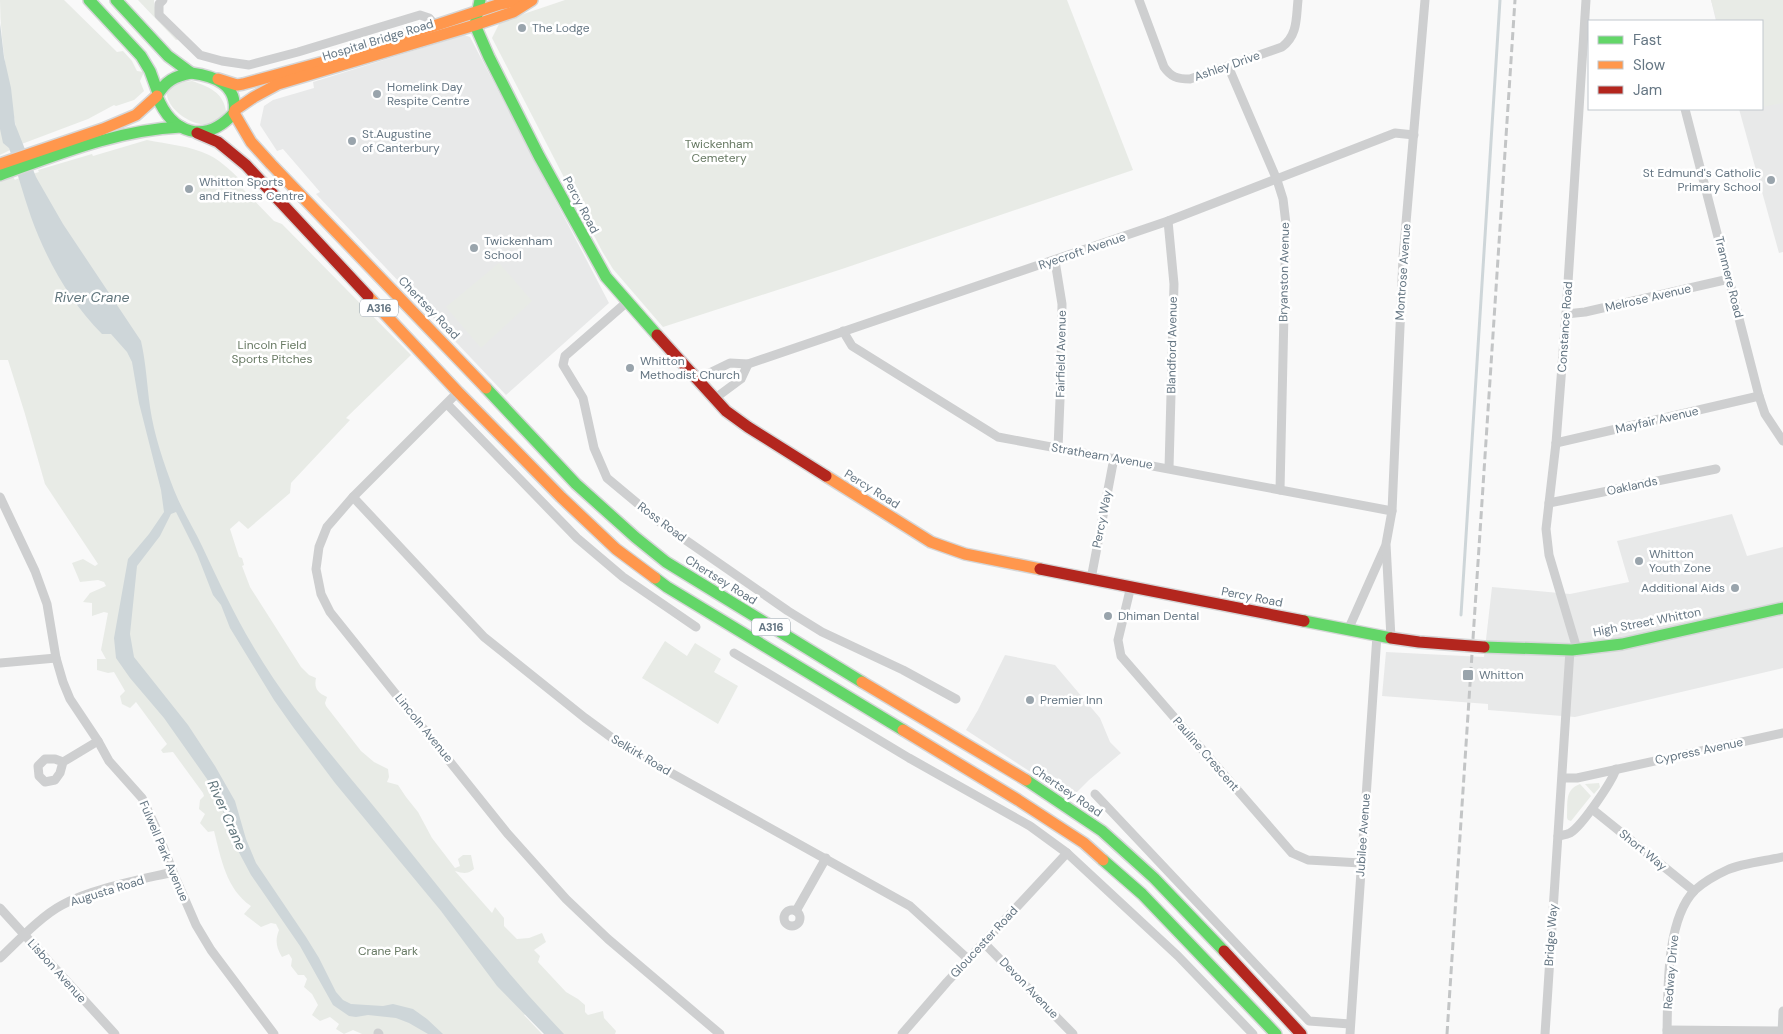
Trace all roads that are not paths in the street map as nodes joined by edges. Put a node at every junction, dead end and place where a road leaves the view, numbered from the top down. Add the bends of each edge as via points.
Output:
1 (90, 0) edge
2 (116, 0) edge
3 (163, 0) edge
4 (521, 0) edge
5 (532, 0) edge
6 (1140, 0) edge
7 (1298, 0) edge
8 (1425, 0) edge
9 (1586, 0) edge
10 (478, 6) edge
11 (435, 25) junction
12 (476, 25) junction
13 (1587, 29) edge
14 (298, 52) junction
15 (1228, 66) junction
16 (304, 72) junction
17 (191, 73) junction
18 (218, 79) junction
19 (157, 95) junction
20 (1685, 110) edge
21 (235, 112) junction
22 (181, 127) junction
23 (197, 133) junction
24 (1414, 134) junction
25 (43, 154) junction
26 (0, 164) edge
27 (0, 176) edge
28 (1277, 180) junction
29 (1168, 221) junction
30 (1055, 260) junction
31 (1729, 279) junction
32 (627, 302) junction
33 (1566, 314) junction
34 (844, 331) junction
35 (748, 364) junction
36 (697, 379) junction
37 (458, 392) junction
38 (1759, 396) junction
39 (714, 399) junction
40 (447, 404) junction
41 (1783, 441) edge
42 (1556, 443) junction
43 (1058, 448) junction
44 (1114, 458) junction
45 (1170, 468) junction
46 (1716, 469) dead end
47 (1280, 490) junction
48 (0, 497) edge
49 (353, 497) junction
50 (1549, 504) junction
51 (1392, 511) junction
52 (1386, 544) junction
53 (1091, 579) junction
54 (1131, 586) junction
55 (1783, 608) edge
56 (696, 627) dead end
57 (1348, 630) junction
58 (1377, 635) junction
59 (1390, 638) junction
60 (1484, 647) joint
61 (1574, 649) junction
62 (734, 653) dead end
63 (56, 658) junction
64 (0, 663) edge
65 (956, 699) dead end
66 (1783, 733) edge
67 (98, 741) junction
68 (63, 762) dead end
69 (1616, 769) junction
70 (1562, 778) junction
71 (1095, 794) dead end
72 (1592, 809) junction
73 (1558, 836) junction
74 (1067, 853) junction
75 (1783, 856) edge
76 (826, 858) junction
77 (1361, 863) junction
78 (173, 872) junction
79 (1694, 891) junction
80 (0, 908) edge
81 (796, 911) dead end
82 (24, 936) junction
83 (984, 943) junction
84 (1190, 946) junction
85 (1178, 956) junction
86 (0, 958) edge
87 (968, 959) junction
88 (1783, 1011) edge
89 (1350, 1024) junction
90 (1667, 1032) edge
91 (905, 1033) edge
92 (1782, 1033) edge
93 (115, 1034) edge
94 (274, 1034) edge
95 (720, 1034) edge
96 (1073, 1034) edge
97 (1253, 1034) edge
98 (1276, 1034) edge
99 (1301, 1034) edge
100 (1350, 1034) edge
101 (1545, 1034) edge

1 - 19 main road, A316 via 141,56 150,71
2 - 17 main road via 168,56
3 - 14 street via 159,4 159,15 200,54 249,65
4 - 10 main road, Hospital Bridge Road
5 - 12 main road, Hospital Bridge Road via 513,12
6 - 15 street, Ashley Drive via 1170,75 1190,79
7 - 15 street, Ashley Drive via 1295,31 1289,42
8 - 24 street, Montrose Avenue
9 - 13 street, Constance Road
10 - 11 main road, Hospital Bridge Road
10 - 12 main road, Percy Road
11 - 14 street, Hospital Bridge Road via 420,15
11 - 16 main road, Hospital Bridge Road
12 - 16 main road, Hospital Bridge Road
12 - 32 main road, Percy Road via 526,132 585,243 606,277
13 - 33 street, Constance Road
14 - 16 street
15 - 28 street, Bryanston Avenue
16 - 18 main road, Hospital Bridge Road via 237,85
16 - 21 main road, Hospital Bridge Road via 254,97
17 - 18 main road
17 - 19 main road via 176,76 165,83
18 - 21 main road, A316 via 233,98
19 - 22 main road, A316 via 164,114
19 - 25 main road via 136,115
20 - 31 street, Tranmere Road
21 - 23 main road via 218,130
21 - 99 main road, Chertsey Road / A316 via 251,142 271,164 576,484 636,537 666,562 1026,780 1102,831 1182,906
22 - 23 main road, A316
22 - 25 main road via 140,130
23 - 37 main road, A316 via 221,143 246,165
24 - 28 street, Ryecroft Avenue via 1395,133
24 - 51 street, Montrose Avenue via 1402,268
25 - 26 main road
25 - 27 main road
28 - 29 street, Ryecroft Avenue
28 - 47 street, Bryanston Avenue via 1286,224
29 - 30 street, Ryecroft Avenue
29 - 45 street, Blandford Avenue via 1174,284
30 - 34 street, Ryecroft Avenue
30 - 43 street, Fairfield Avenue via 1062,304
31 - 33 street, Melrose Avenue
31 - 38 street, Tranmere Road
32 - 36 main road, Percy Road
32 - 65 street, Ross Road via 565,356 563,365 583,398 594,448 607,478 661,523 788,611 822,632
33 - 42 street, Constance Road
34 - 35 street, Ryecroft Avenue
34 - 43 street, Strathearn Avenue via 852,346 998,437
35 - 36 street, Ryecroft Avenue via 730,363
35 - 39 street via 741,380
36 - 39 main road, Percy Road
37 - 40 street, Lincoln Avenue
37 - 84 main road, A316 via 616,549 667,587 1084,843 1142,894
38 - 41 street, Tranmere Road
38 - 42 street, Mayfair Avenue
39 - 53 main road, Percy Road via 748,427 931,542 965,554
40 - 49 street, Lincoln Avenue
40 - 56 street via 577,538 623,577
42 - 50 street, Constance Road
43 - 44 street, Strathearn Avenue
44 - 45 street, Strathearn Avenue
44 - 53 street, Percy Way
45 - 47 street, Strathearn Avenue
46 - 50 street, Oaklands
47 - 51 street, Strathearn Avenue
48 - 63 street, Fulwell Park Avenue via 38,579 50,616
49 - 76 street, Selkirk Road via 484,637 585,718 646,759
49 - 95 street, Lincoln Avenue via 327,527 319,547 316,568 321,594 330,612 566,900
50 - 61 street, Constance Road via 1546,529 1549,555
51 - 52 street, Montrose Avenue
52 - 57 street, Montrose Avenue
52 - 59 street, Montrose Avenue
53 - 54 main road, Percy Road
54 - 57 main road, Percy Road
54 - 77 street, Pauline Crescent via 1118,640 1121,656 1292,853 1308,860
55 - 61 main road, High Street Whitton via 1622,644
57 - 58 main road, Percy Road
58 - 59 main road, Percy Road
58 - 77 street, Jubilee Avenue
59 - 60 main road, Percy Road, bridge
60 - 61 main road, High Street Whitton
61 - 70 street, Bridge Way
62 - 74 street via 1030,826
63 - 64 street
63 - 67 street, Fulwell Park Avenue via 70,699
66 - 69 street, Cypress Avenue
67 - 68 street
67 - 78 street, Fulwell Park Avenue via 109,761 142,798
69 - 70 street, Cypress Avenue
69 - 72 street
70 - 73 street, Bridge Way
71 - 89 street, Chertsey Road via 1309,1021
72 - 73 street via 1571,833
72 - 79 street, Short Way
73 - 101 street, Bridge Way
74 - 83 street, Gloucester Road
74 - 85 street
75 - 79 street, Redway Drive via 1728,869
76 - 81 street
76 - 87 street, Selkirk Road via 910,906
77 - 89 street, Jubilee Avenue
78 - 82 street, Augusta Road via 75,899 60,906
78 - 94 street, Fulwell Park Avenue via 211,950
79 - 90 street, Redway Drive via 1678,917 1672,942
80 - 82 street, Lisbon Avenue
82 - 86 street, Augusta Road
82 - 93 street, Lisbon Avenue
83 - 87 street, Gloucester Road
83 - 96 street, Devon Avenue
84 - 85 street
84 - 98 main road, A316
85 - 97 street
87 - 91 street, Gloucester Road
88 - 92 street
89 - 100 street, Jubilee Avenue
90 - 92 street

